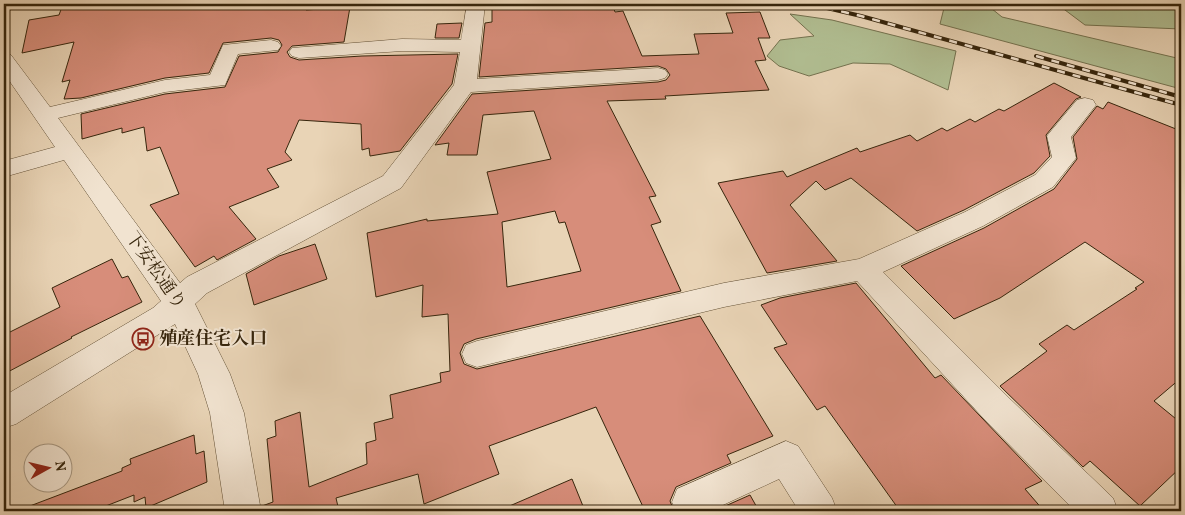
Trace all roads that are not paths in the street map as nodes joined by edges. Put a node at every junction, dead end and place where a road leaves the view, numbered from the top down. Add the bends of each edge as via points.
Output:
1 (9, 4) edge
2 (476, 4) edge
3 (4, 6) edge
4 (271, 46) dead end
5 (470, 46) junction
6 (299, 52) dead end
7 (4, 60) edge
8 (658, 74) dead end
9 (465, 86) junction
10 (1085, 105) dead end
11 (44, 114) junction
12 (69, 151) junction
13 (4, 169) edge
14 (863, 269) junction
15 (179, 302) junction
16 (477, 354) dead end
17 (4, 413) edge
18 (690, 502) dead end
19 (242, 511) edge
20 (819, 511) edge
21 (1100, 511) edge

1 - 3 street
2 - 5 street
4 - 11 street via 230,49 218,81 165,86
5 - 6 street via 402,45
5 - 9 street
7 - 11 street, 下安松通り
8 - 9 street
9 - 15 street via 392,182 197,285
10 - 14 street via 1059,136 1064,158 1044,181 974,219
11 - 12 street, 下安松通り
12 - 13 street
12 - 15 street, 下安松通り
14 - 16 street via 724,296
14 - 21 street
15 - 17 street via 163,317
15 - 19 street, 下安松通り via 214,374 227,414
18 - 20 street via 786,458

